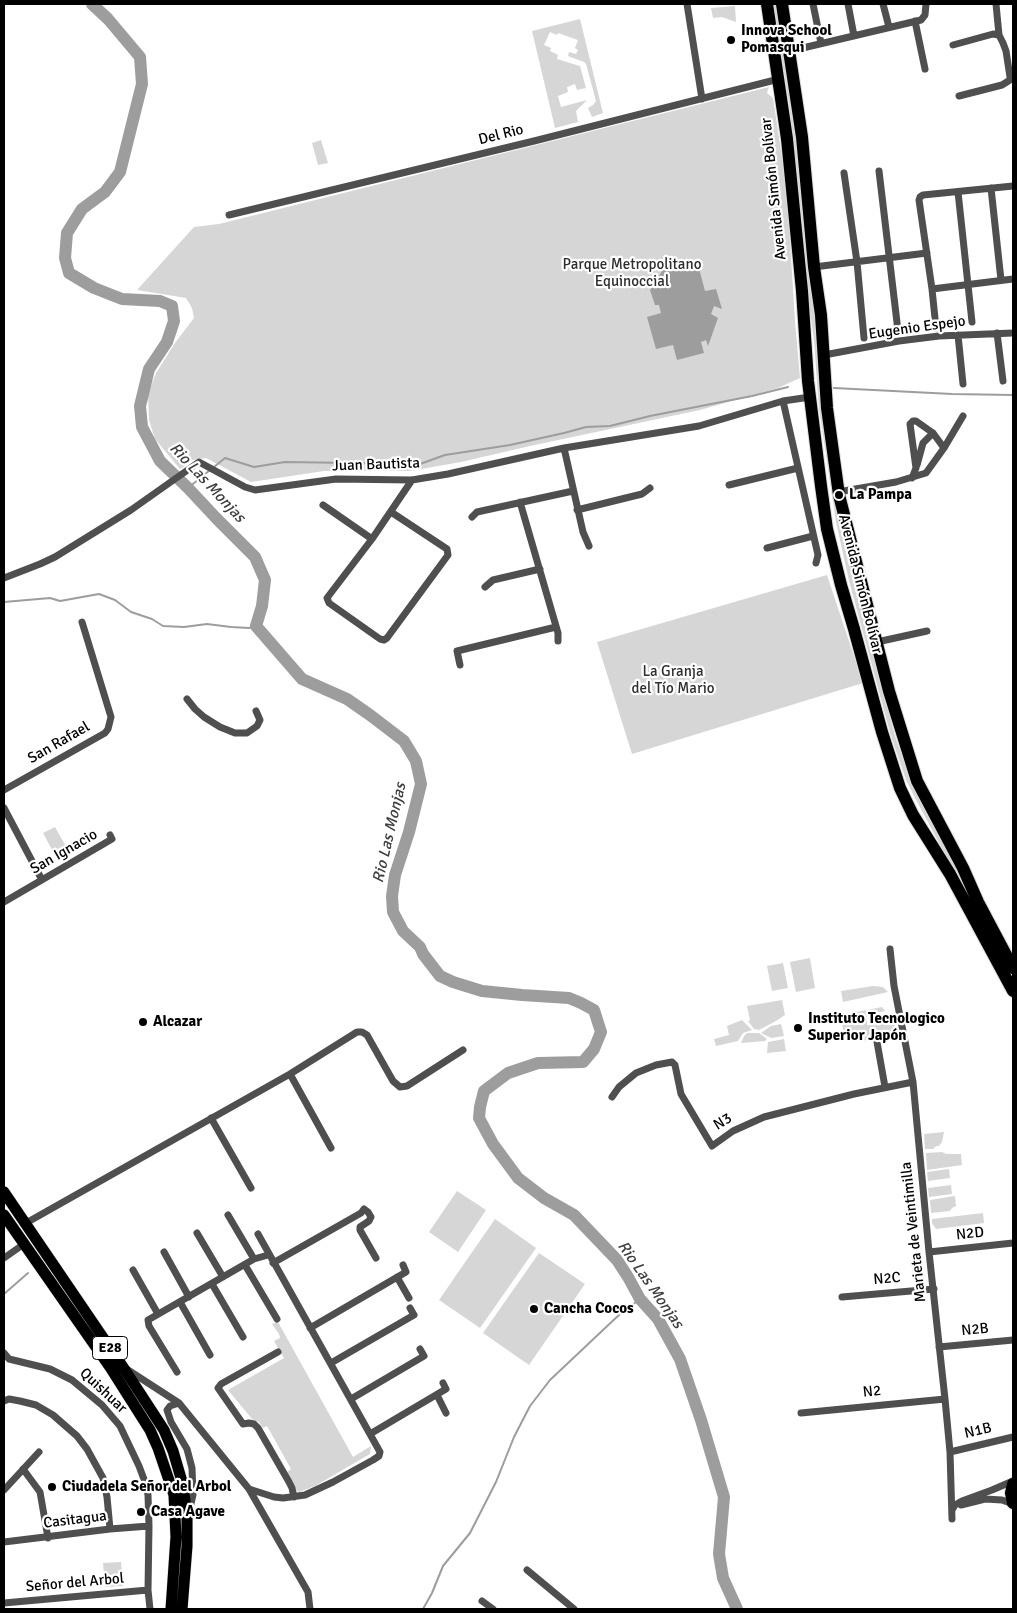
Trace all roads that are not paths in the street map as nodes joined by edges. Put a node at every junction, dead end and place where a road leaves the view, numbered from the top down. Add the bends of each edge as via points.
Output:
1 (687, 4) edge
2 (767, 4) edge
3 (782, 4) edge
4 (813, 4) edge
5 (848, 4) edge
6 (884, 4) edge
7 (926, 4) edge
8 (996, 4) edge
9 (915, 21) junction
10 (889, 27) junction
11 (999, 35) junction
12 (854, 36) junction
13 (820, 43) junction
14 (953, 45) dead end
15 (790, 51) junction
16 (925, 69) dead end
17 (779, 79) junction
18 (959, 96) dead end
19 (702, 99) junction
20 (879, 172) dead end
21 (844, 174) dead end
22 (1013, 186) edge
23 (991, 188) junction
24 (958, 192) junction
25 (229, 215) dead end
26 (927, 253) junction
27 (889, 258) junction
28 (856, 262) junction
29 (814, 267) junction
30 (1013, 279) edge
31 (1001, 280) junction
32 (968, 284) junction
33 (932, 289) junction
34 (972, 322) dead end
35 (936, 328) dead end
36 (898, 331) dead end
37 (997, 333) junction
38 (1013, 333) edge
39 (958, 335) junction
40 (864, 338) dead end
41 (824, 355) junction
42 (1003, 381) dead end
43 (963, 384) dead end
44 (810, 397) junction
45 (783, 401) junction
46 (963, 416) dead end
47 (933, 433) junction
48 (564, 448) junction
49 (944, 448) junction
50 (798, 468) junction
51 (916, 468) junction
52 (912, 478) junction
53 (412, 480) junction
54 (729, 485) dead end
55 (650, 488) dead end
56 (573, 491) junction
57 (838, 492) junction
58 (520, 502) junction
59 (323, 505) dead end
60 (577, 510) junction
61 (391, 512) junction
62 (472, 517) dead end
63 (813, 536) junction
64 (372, 539) junction
65 (589, 546) dead end
66 (767, 548) dead end
67 (816, 563) dead end
68 (540, 568) junction
69 (4, 578) edge
70 (484, 587) dead end
71 (82, 622) dead end
72 (556, 627) junction
73 (927, 631) dead end
74 (558, 641) dead end
75 (877, 642) junction
76 (460, 664) dead end
77 (187, 699) dead end
78 (256, 711) dead end
79 (4, 790) edge
80 (4, 808) edge
81 (111, 837) dead end
82 (42, 880) junction
83 (4, 900) edge
84 (890, 949) dead end
85 (1013, 968) edge
86 (1013, 991) edge
87 (877, 1042) dead end
88 (463, 1050) dead end
89 (290, 1074) junction
90 (912, 1082) junction
91 (885, 1087) junction
92 (612, 1097) dead end
93 (212, 1118) junction
94 (331, 1148) dead end
95 (251, 1188) dead end
96 (4, 1192) edge
97 (4, 1215) edge
98 (228, 1215) dead end
99 (26, 1223) junction
100 (197, 1233) dead end
101 (258, 1234) dead end
102 (24, 1244) junction
103 (1013, 1244) edge
104 (164, 1252) dead end
105 (929, 1252) junction
106 (268, 1255) junction
107 (4, 1258) edge
108 (376, 1258) dead end
109 (254, 1259) junction
110 (273, 1263) junction
111 (402, 1264) dead end
112 (245, 1265) junction
113 (57, 1270) junction
114 (132, 1270) dead end
115 (47, 1277) junction
116 (223, 1277) junction
117 (397, 1277) junction
118 (212, 1284) junction
119 (934, 1289) junction
120 (190, 1296) junction
121 (842, 1297) dead end
122 (408, 1298) dead end
123 (180, 1302) junction
124 (410, 1308) dead end
125 (158, 1314) junction
126 (277, 1318) dead end
127 (310, 1328) junction
128 (243, 1337) dead end
129 (1013, 1340) edge
130 (939, 1347) junction
131 (420, 1349) dead end
132 (278, 1352) dead end
133 (4, 1353) edge
134 (210, 1355) dead end
135 (331, 1363) junction
136 (123, 1367) junction
137 (177, 1372) dead end
138 (443, 1383) dead end
139 (437, 1395) junction
140 (351, 1399) junction
141 (945, 1399) junction
142 (4, 1401) edge
143 (179, 1403) junction
144 (446, 1412) dead end
145 (801, 1413) dead end
146 (370, 1434) junction
147 (1013, 1437) edge
148 (39, 1452) dead end
149 (950, 1452) junction
150 (23, 1469) junction
151 (1013, 1482) edge
152 (4, 1490) edge
153 (249, 1490) junction
154 (294, 1497) junction
155 (1013, 1503) edge
156 (953, 1512) junction
157 (187, 1516) junction
158 (149, 1526) junction
159 (110, 1529) junction
160 (48, 1538) junction
161 (4, 1542) edge
162 (527, 1570) dead end
163 (148, 1590) junction
164 (482, 1601) dead end
165 (4, 1603) edge
166 (177, 1607) edge
167 (150, 1609) edge
168 (310, 1609) edge
169 (493, 1609) edge
170 (574, 1609) edge

1 - 19 street
2 - 17 highway, Avenida Simón Bolívar
3 - 15 highway, Avenida Simón Bolívar
4 - 13 street
5 - 12 street
6 - 10 street
7 - 9 street via 924,18
8 - 11 street
9 - 10 street
9 - 16 street
10 - 12 street
11 - 14 street
11 - 18 street via 1006,51 1010,80
12 - 13 street
13 - 15 street
15 - 29 highway, Avenida Simón Bolívar
17 - 19 street, Del Rio
17 - 44 highway, Avenida Simón Bolívar
19 - 25 street, Del Rio
20 - 27 street
21 - 28 street
22 - 23 street
23 - 24 street
23 - 31 street
24 - 26 street via 922,195 919,200
24 - 32 street
26 - 27 street
26 - 33 street
27 - 28 street
27 - 36 street
28 - 29 street
28 - 40 street
29 - 41 highway, Avenida Simón Bolívar
30 - 31 street
31 - 32 street
32 - 33 street
32 - 34 street
33 - 35 street
37 - 38 street, Eugenio Espejo
37 - 39 street, Eugenio Espejo
37 - 42 street
39 - 41 street, Eugenio Espejo via 900,341
39 - 43 street
41 - 57 highway, Avenida Simón Bolívar
44 - 45 street, Juan Bautista
44 - 86 highway, Avenida Simón Bolívar via 827,529 900,788
45 - 48 street, Juan Bautista via 699,426
45 - 50 street
46 - 49 street
47 - 49 street
47 - 51 street via 923,443
47 - 51 street via 916,421 910,424
48 - 53 street, Juan Bautista
48 - 56 street
49 - 52 street via 926,473
50 - 54 street
50 - 63 street
51 - 52 street
52 - 57 street
53 - 61 street
53 - 69 street, Juan Bautista via 336,479 255,490 199,462 131,510 48,560
55 - 60 street via 642,494
56 - 58 street
56 - 60 street
57 - 75 highway, Avenida Simón Bolívar
58 - 62 street via 477,512
58 - 68 street
59 - 64 street
60 - 65 street
61 - 64 street
61 - 64 street via 447,549 448,555 384,640 327,598
63 - 66 street
63 - 67 street via 818,555
68 - 70 street via 493,580
68 - 72 street
71 - 79 street, San Rafael via 111,724 105,733
72 - 74 street
72 - 76 street via 457,651
73 - 75 street
75 - 85 highway, Avenida Simón Bolívar via 917,781
77 - 78 street via 204,717 235,733 247,733 257,726 260,720
80 - 82 street
81 - 82 street, San Ignacio
82 - 83 street, San Ignacio
84 - 90 street, Marieta de Veintimilla
87 - 91 street
88 - 89 street via 407,1086 400,1087 393,1081 367,1035 360,1032
89 - 93 street
89 - 94 street
90 - 91 street, N3
90 - 105 street, Marieta de Veintimilla
91 - 92 street, N3 via 764,1117 733,1131 712,1146 681,1094 672,1062 636,1073
93 - 95 street
93 - 99 street
96 - 99 main road, E28
97 - 102 main road, E28
98 - 109 street
99 - 113 main road, E28
100 - 116 street
101 - 106 street
102 - 107 street
102 - 115 main road, E28
103 - 105 street, N2D
104 - 120 street
105 - 119 street, Marieta de Veintimilla
106 - 109 street
106 - 110 street
108 - 110 street via 360,1230 371,1217 364,1209 361,1214
109 - 112 street
110 - 127 street
111 - 117 street via 406,1272
112 - 116 street
112 - 126 street
113 - 115 main road via 54,1277
113 - 136 main road, E28
114 - 125 street
115 - 166 main road, E28 via 110,1367 158,1448 174,1495
116 - 118 street
117 - 122 street
117 - 127 street
118 - 120 street
118 - 128 street
119 - 121 street, N2C
119 - 130 street, Marieta de Veintimilla
120 - 123 street
123 - 125 street
123 - 134 street
124 - 135 street via 414,1315
125 - 137 street via 148,1323
127 - 135 street
129 - 130 street, N2B
130 - 141 street, Marieta de Veintimilla
131 - 140 street via 424,1356
132 - 154 street via 218,1388 244,1424 254,1424 258,1428 289,1482
133 - 158 street, Quishuar via 8,1358 50,1368 72,1380 112,1415 129,1442 145,1482
135 - 140 street
136 - 143 street
136 - 157 main road, E28 via 164,1430 183,1485
138 - 139 street via 446,1389
139 - 144 street
139 - 146 street
140 - 146 street
141 - 145 street, N2
141 - 149 street, Marieta de Veintimilla
142 - 159 street via 36,1404 77,1436 103,1478
143 - 153 street
143 - 157 street via 168,1410 192,1468 193,1494
146 - 154 street via 380,1456 333,1482
147 - 149 street, N1B
148 - 150 street
149 - 156 street, Marieta de Veintimilla
150 - 152 street
150 - 160 street via 40,1492
151 - 155 highway
151 - 156 street via 968,1498
153 - 154 street via 274,1497
153 - 168 street via 308,1592
155 - 156 street via 986,1499
157 - 166 main road, E28 via 187,1546
158 - 159 street, Casitagua
158 - 163 street, Quishuar
159 - 160 street, Casitagua
160 - 161 street, Casitagua
162 - 170 street
163 - 165 street, Señor del Arbol
163 - 167 street, Quishuar
164 - 169 street

